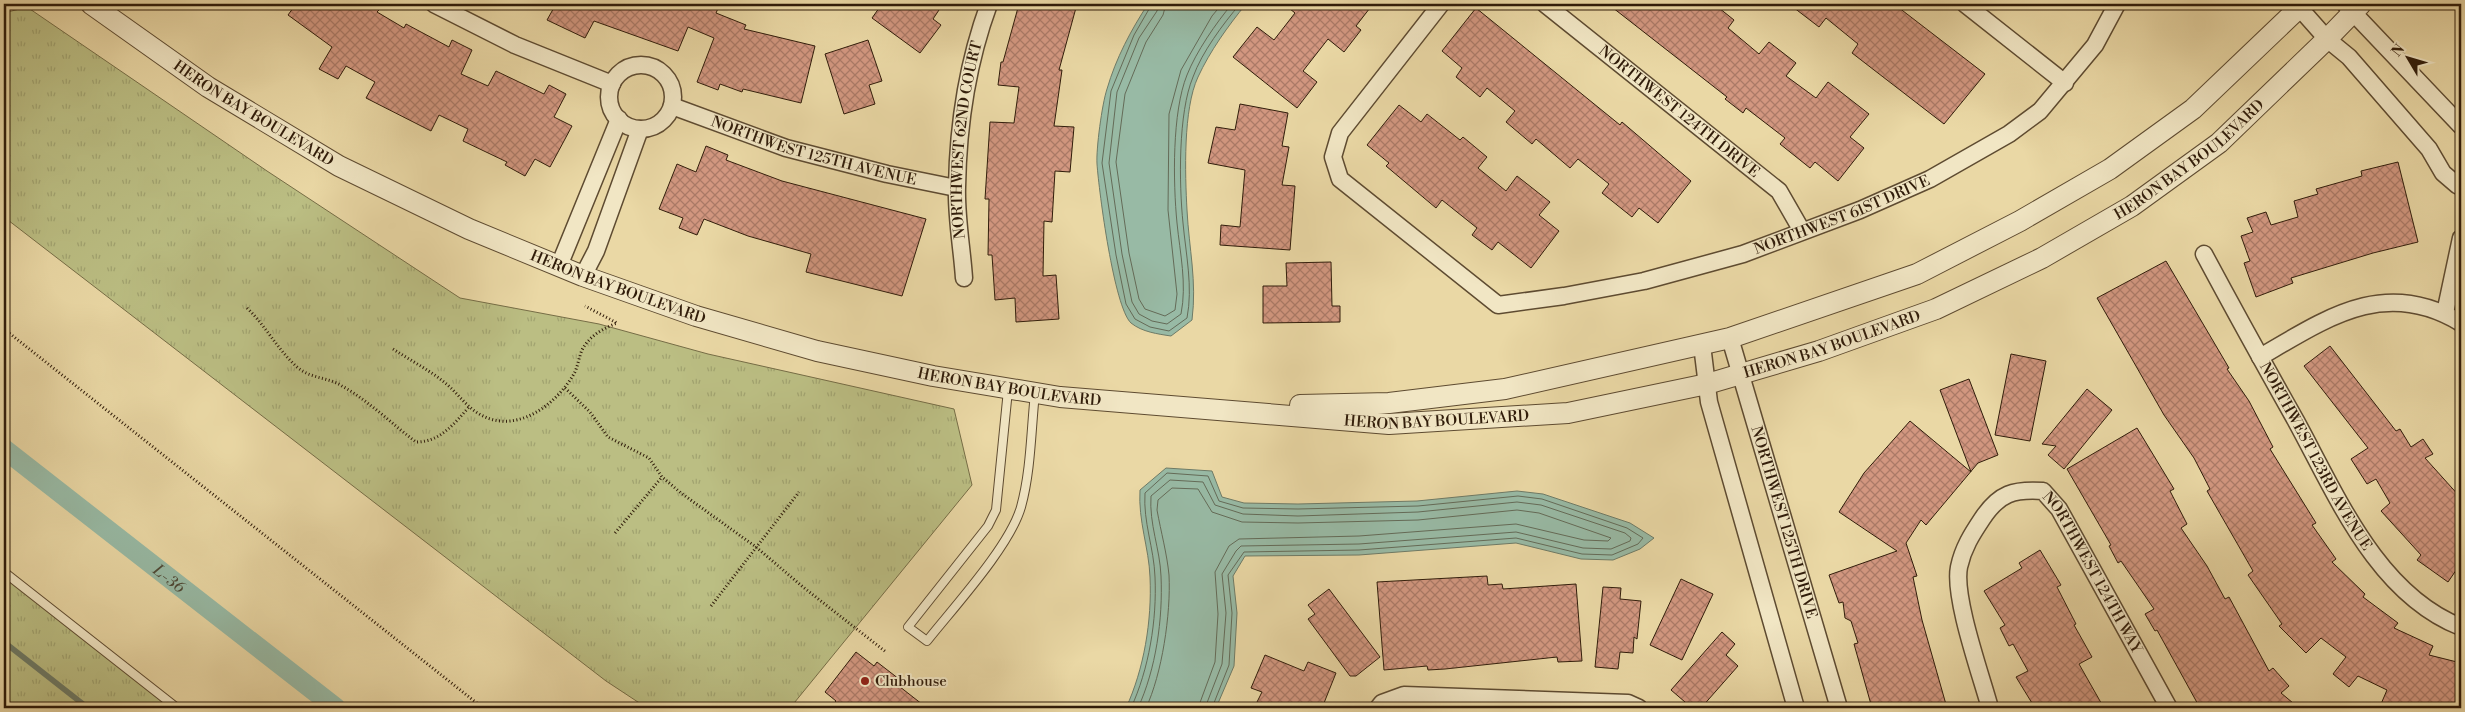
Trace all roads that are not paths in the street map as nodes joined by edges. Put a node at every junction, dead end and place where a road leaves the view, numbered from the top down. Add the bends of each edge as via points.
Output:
1 (92, 4) edge
2 (434, 4) edge
3 (989, 4) edge
4 (1441, 4) edge
5 (1545, 4) edge
6 (1965, 4) edge
7 (2117, 4) edge
8 (2299, 5) edge
9 (2353, 6) edge
10 (2327, 39) junction
11 (2065, 83) junction
12 (612, 84) junction
13 (672, 106) junction
14 (619, 119) junction
15 (2461, 126) edge
16 (640, 129) junction
17 (2461, 187) edge
18 (956, 188) junction
19 (1802, 231) junction
20 (2461, 238) edge
21 (2204, 254) dead end
22 (559, 266) junction
23 (583, 276) junction
24 (964, 278) dead end
25 (2445, 313) junction
26 (2461, 323) edge
27 (1730, 338) junction
28 (1702, 345) junction
29 (2260, 357) junction
30 (1742, 373) junction
31 (1707, 384) junction
32 (1009, 388) junction
33 (1035, 393) junction
34 (1205, 408) junction
35 (4, 572) edge
36 (2461, 627) edge
37 (1380, 706) edge
38 (177, 708) edge
39 (1638, 708) edge
40 (1796, 708) edge
41 (1839, 708) edge
42 (1990, 708) edge
43 (2169, 708) edge

1 - 22 street, HERON BAY BOULEVARD via 208,86 339,166 469,229
2 - 12 street via 515,45
3 - 18 street, NORTHWEST 62ND COURT via 972,65
4 - 19 street, NORTHWEST 61ST DRIVE via 1340,133 1333,157 1340,180 1498,305 1644,281 1743,254
5 - 19 street, NORTHWEST 124TH DRIVE via 1778,191
6 - 11 street
7 - 11 street, NORTHWEST 61ST DRIVE via 2095,45
8 - 10 street
8 - 27 street, HERON BAY BOULEVARD via 2193,109 2110,169 2020,221 1917,274
9 - 10 street, HERON BAY BOULEVARD
9 - 15 street
10 - 17 street via 2349,57 2429,149 2444,173
10 - 30 street, HERON BAY BOULEVARD via 2219,143 2132,206 2042,258 1936,309
11 - 19 street, NORTHWEST 61ST DRIVE via 2040,111 2009,134 1930,179
12 - 13 street via 626,69 637,65 652,67 666,76 671,85
12 - 14 street via 610,105
13 - 16 street via 660,123
13 - 18 street, NORTHWEST 125TH AVENUE via 786,148
14 - 16 street
14 - 22 street
16 - 23 street via 596,251
18 - 24 street, NORTHWEST 62ND COURT
20 - 25 street
21 - 29 street, NORTHWEST 123RD AVENUE
22 - 23 street, HERON BAY BOULEVARD
23 - 32 street, HERON BAY BOULEVARD via 696,316 816,351 933,376
25 - 26 street
25 - 29 street via 2401,302 2358,306 2315,325
27 - 28 street, HERON BAY BOULEVARD
27 - 30 street, NORTHWEST 125TH DRIVE
28 - 31 street
28 - 34 street, HERON BAY BOULEVARD via 1505,389 1389,403
29 - 36 street, NORTHWEST 123RD AVENUE via 2361,540 2400,587 2449,623
30 - 31 street, HERON BAY BOULEVARD
30 - 41 street, NORTHWEST 125TH DRIVE
31 - 34 street, HERON BAY BOULEVARD via 1568,413 1389,424
31 - 40 street via 1712,412
32 - 33 street, HERON BAY BOULEVARD
32 - 33 lane via 996,510 988,526 908,627 927,641 1008,535 1021,508
33 - 34 street, HERON BAY BOULEVARD
35 - 38 lane
37 - 39 street via 1404,695 1628,703
42 - 43 street, NORTHWEST 124TH WAY via 1961,602 1959,568 1968,539 1988,509 2005,494 2024,490 2043,491 2059,510

